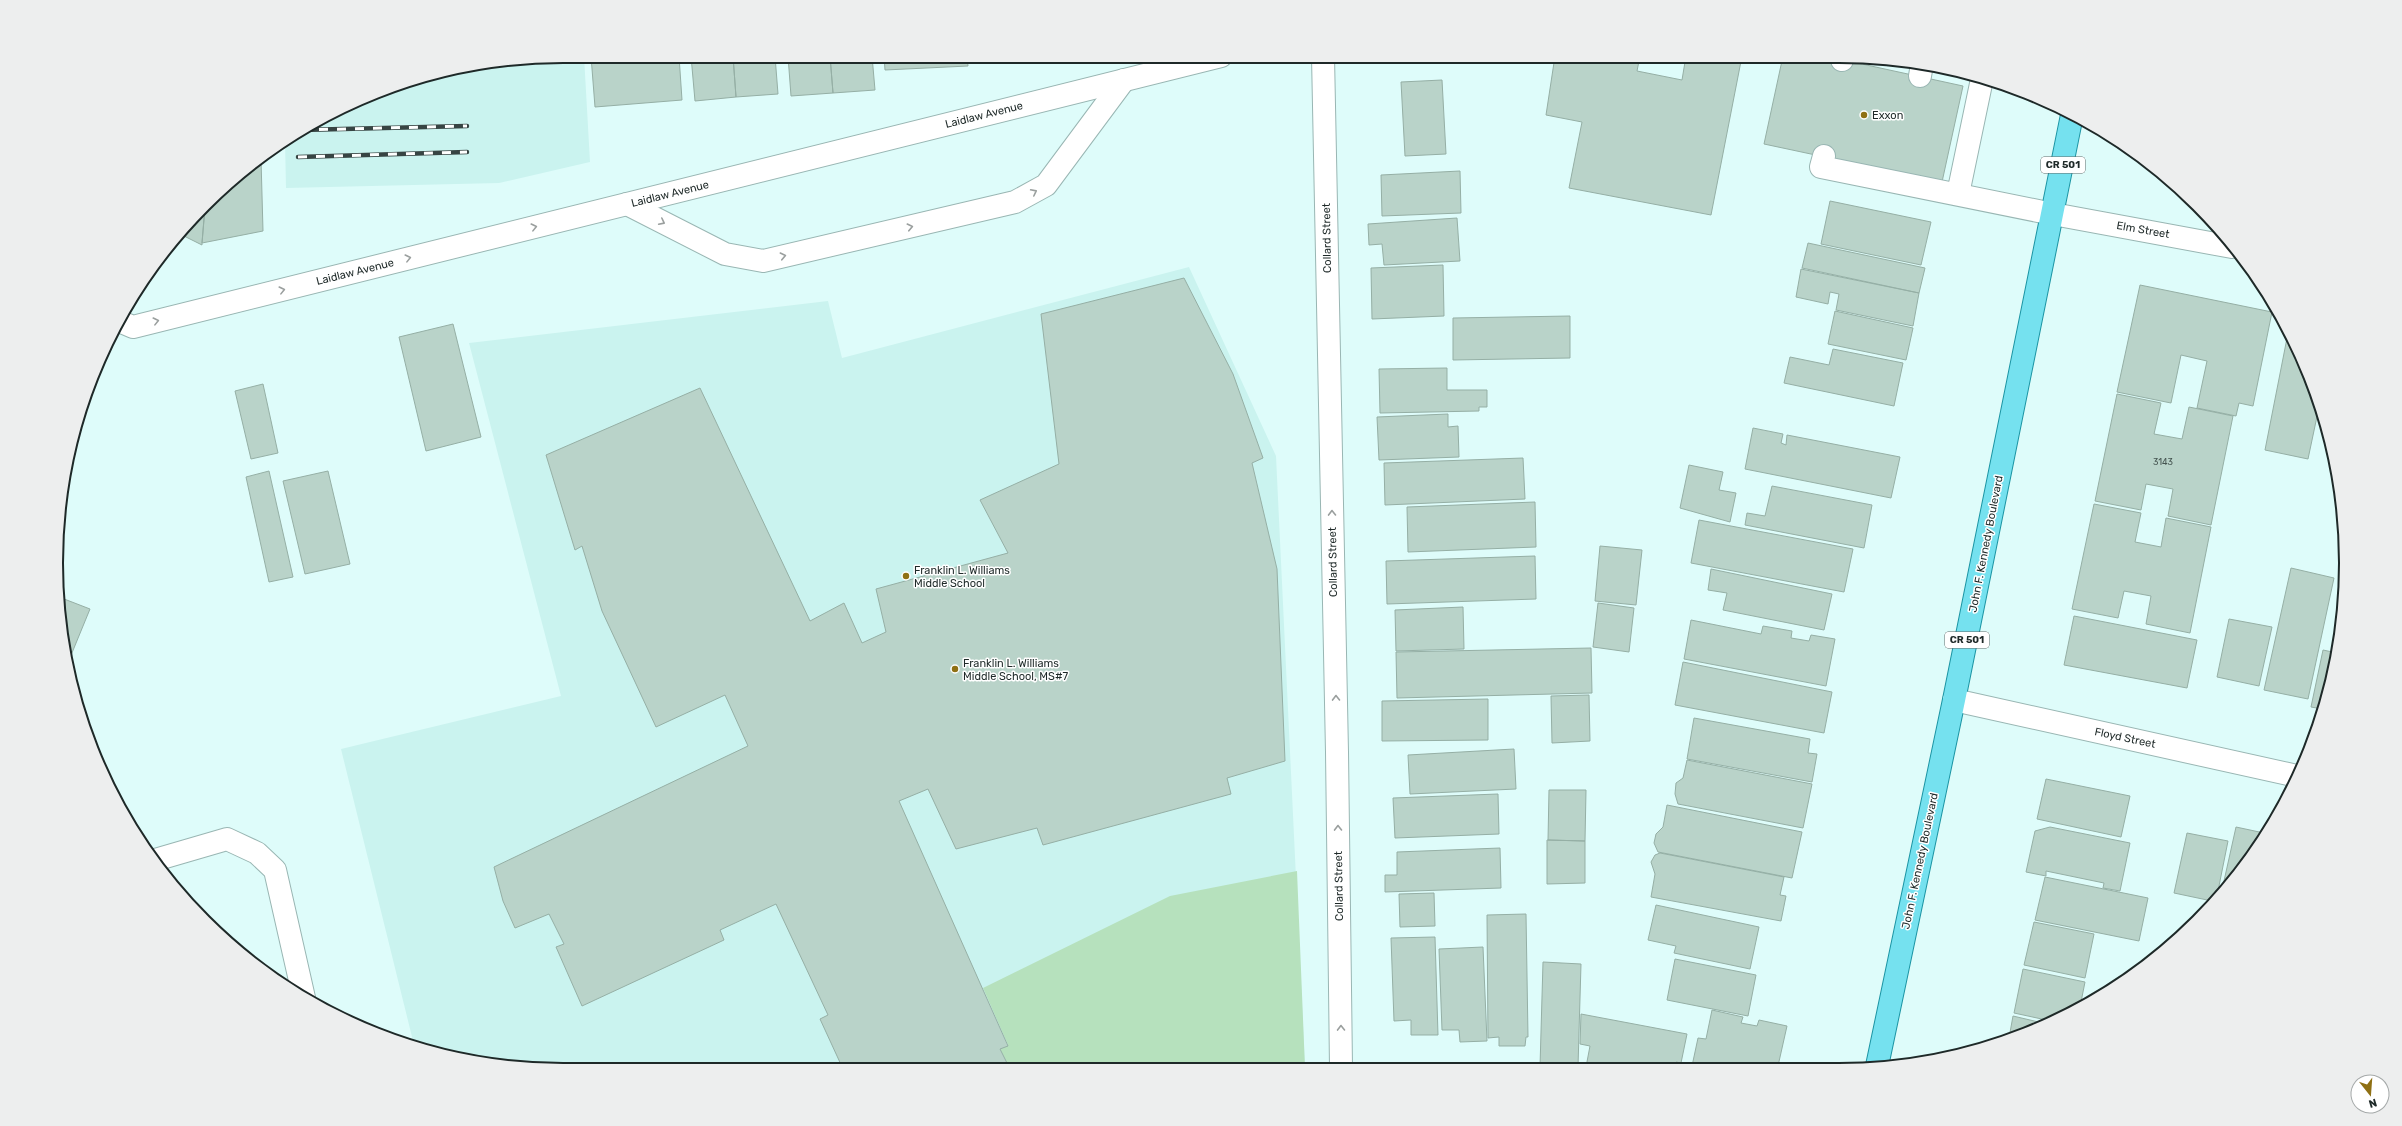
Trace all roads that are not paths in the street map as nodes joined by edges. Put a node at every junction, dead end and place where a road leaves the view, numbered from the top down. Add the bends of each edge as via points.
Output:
1 (1193, 63) edge
2 (1323, 63) edge
3 (1124, 80) junction
4 (1981, 84) edge
5 (2071, 121) edge
6 (1824, 156) dead end
7 (1958, 194) junction
8 (627, 204) junction
9 (2053, 214) junction
10 (2225, 246) edge
11 (125, 323) edge
12 (1954, 700) junction
13 (2291, 775) edge
14 (160, 859) edge
15 (302, 989) edge
16 (1878, 1061) edge
17 (1341, 1063) edge

1 - 3 street, Laidlaw Avenue
17 -> 2 street, Collard Street
3 - 8 street, Laidlaw Avenue
8 -> 3 street via 724,254 763,261 1014,202 1046,186
4 - 7 street
5 - 9 main road, John F. Kennedy Boulevard / CR 501
6 - 7 street, Elm Street via 1821,167 1898,177
7 - 9 street, Elm Street
11 -> 8 street, Laidlaw Avenue via 133,327
9 - 10 street, Elm Street
9 - 12 main road, John F. Kennedy Boulevard / CR 501
12 - 13 street, Floyd Street
12 - 16 main road, John F. Kennedy Boulevard / CR 501
14 - 15 street via 227,839 257,853 275,870

